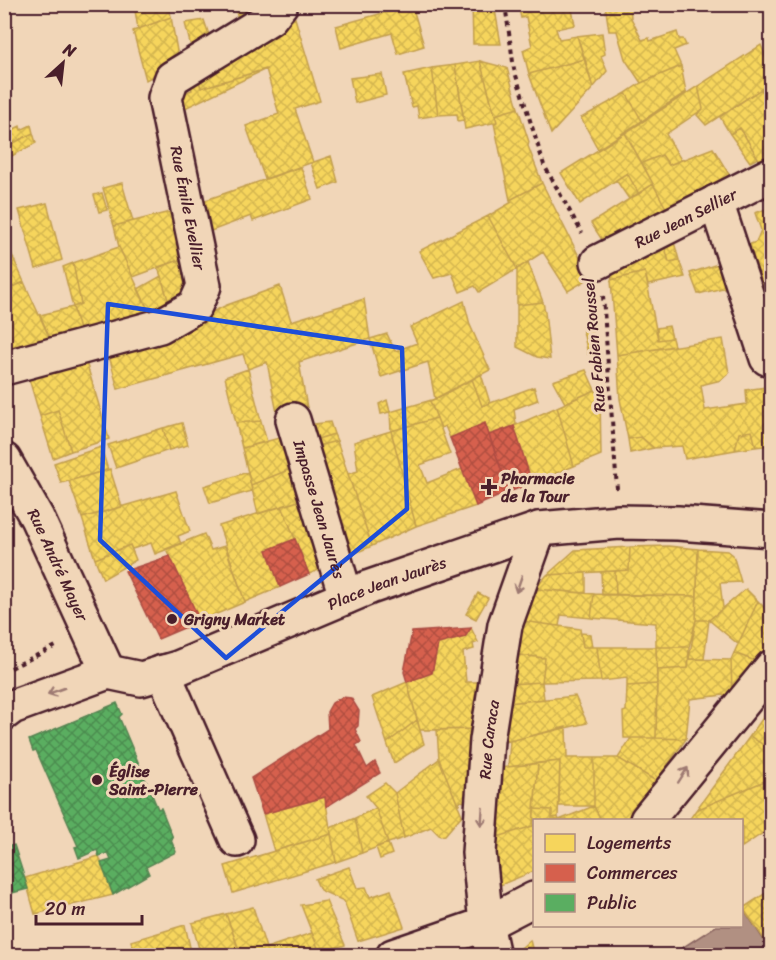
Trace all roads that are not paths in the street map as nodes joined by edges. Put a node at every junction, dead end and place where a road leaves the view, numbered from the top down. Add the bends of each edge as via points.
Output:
1 (281, 4) edge
2 (771, 174) edge
3 (716, 202) junction
4 (598, 262) road end
5 (767, 358) dead end
6 (4, 368) edge
7 (293, 420) dead end
8 (4, 460) edge
9 (539, 529) junction
10 (771, 530) edge
11 (346, 597) junction
12 (771, 667) edge
13 (108, 672) junction
14 (163, 672) junction
15 (4, 713) edge
16 (648, 819) edge
17 (237, 840) dead end
18 (533, 900) edge
19 (486, 924) junction
20 (393, 956) edge
21 (493, 956) edge

1 - 6 street, Rue Émile Evellier via 270,18 172,78 165,98 204,286 195,306 160,326
2 - 3 street, Rue Jean Sellier
3 - 4 street, Rue Jean Sellier
3 - 5 street
7 - 11 street, Impasse Jean Jaurès
8 - 13 street, Rue André Mayer via 37,518
9 - 10 street, Place Jean Jaurès via 619,522
9 - 11 street, Place Jean Jaurès
9 -> 19 street, Rue Caraca via 505,626 487,740 479,853
11 - 14 street, Place Jean Jaurès
16 -> 12 street
13 - 14 street, Place Jean Jaurès via 141,679
13 -> 15 street
14 - 17 street
18 - 19 street
19 - 20 street
19 - 21 street, Rue Caraca

